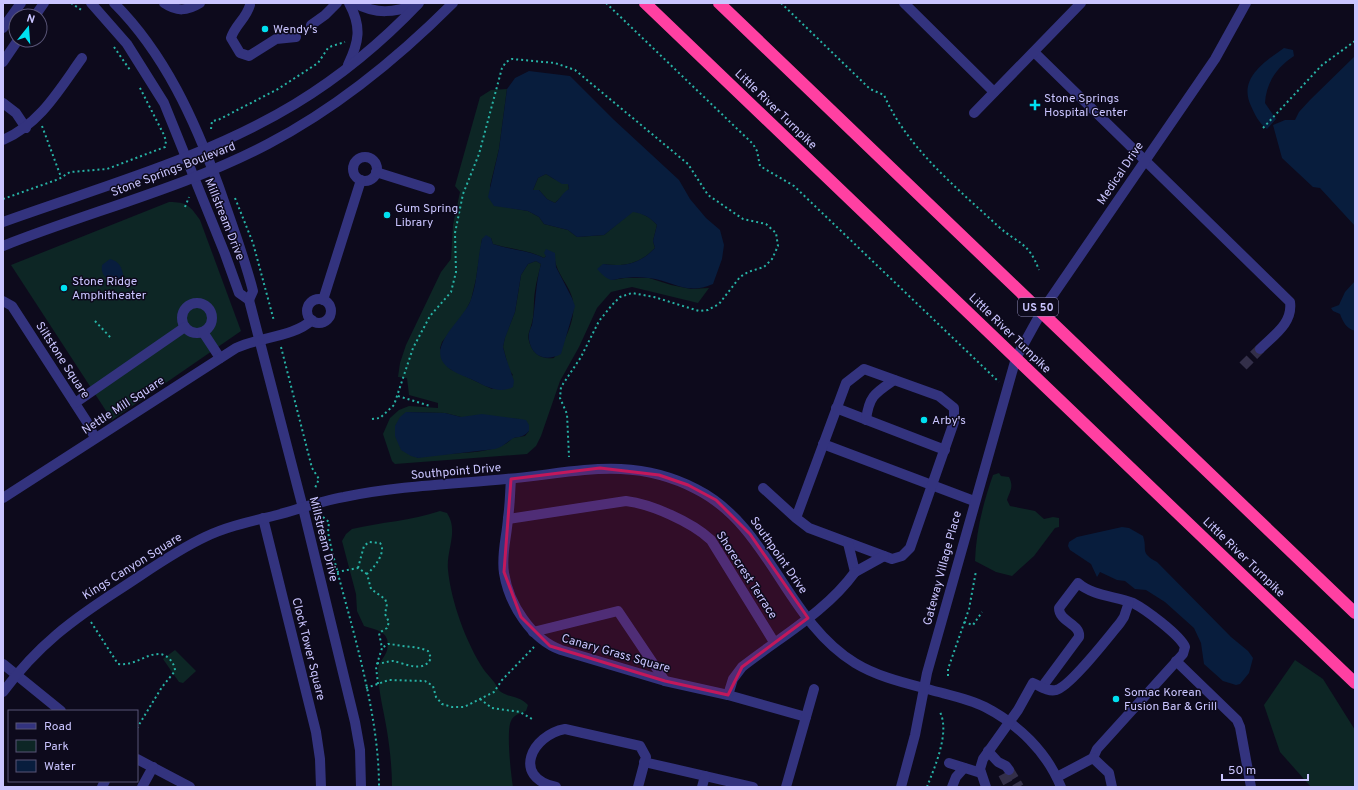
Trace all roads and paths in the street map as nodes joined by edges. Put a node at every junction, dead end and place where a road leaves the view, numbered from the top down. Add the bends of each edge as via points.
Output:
1 (21, 3) edge
2 (71, 3) edge
3 (91, 3) edge
4 (114, 3) edge
5 (164, 3) edge
6 (179, 3) edge
7 (337, 3) edge
8 (349, 3) edge
9 (355, 3) edge
10 (453, 3) edge
11 (606, 3) edge
12 (645, 3) edge
13 (719, 3) edge
14 (781, 3) edge
15 (904, 3) edge
16 (1082, 3) edge
17 (1246, 3) edge
18 (195, 4) edge
19 (418, 4) edge
20 (250, 6) dead end
21 (84, 13) dead end
22 (311, 25) dead end
23 (3, 28) edge
24 (296, 36) dead end
25 (110, 41) dead end
26 (347, 41) dead end
27 (1355, 41) edge
28 (13, 48) edge
29 (1034, 52) junction
30 (82, 58) dead end
31 (3, 62) edge
32 (347, 68) junction
33 (130, 71) dead end
34 (138, 83) dead end
35 (994, 92) junction
36 (3, 103) edge
37 (974, 113) dead end
38 (42, 125) dead end
39 (26, 128) junction
40 (1263, 128) dead end
41 (211, 129) dead end
42 (3, 140) edge
43 (164, 147) junction
44 (204, 148) junction
45 (172, 149) dead end
46 (186, 157) junction
47 (1145, 159) junction
48 (212, 170) junction
49 (376, 172) junction
50 (61, 177) junction
51 (194, 177) junction
52 (361, 180) junction
53 (430, 189) dead end
54 (189, 197) dead end
55 (3, 200) edge
56 (185, 207) dead end
57 (3, 222) edge
58 (3, 246) edge
59 (1039, 270) dead end
60 (249, 300) junction
61 (323, 300) junction
62 (3, 301) edge
63 (1042, 311) junction
64 (312, 320) junction
65 (95, 321) dead end
66 (185, 328) junction
67 (203, 332) junction
68 (111, 338) dead end
69 (259, 340) junction
70 (281, 347) dead end
71 (1260, 349) tunnel mouth
72 (220, 358) junction
73 (1016, 358) junction
74 (894, 380) junction
75 (1006, 390) junction
76 (398, 396) junction
77 (75, 403) junction
78 (430, 406) dead end
79 (836, 408) junction
80 (372, 419) dead end
81 (866, 420) junction
82 (95, 438) junction
83 (823, 444) junction
84 (945, 450) junction
85 (569, 457) dead end
86 (511, 479) junction
87 (932, 485) junction
88 (314, 488) dead end
89 (763, 488) dead end
90 (3, 498) edge
91 (974, 501) junction
92 (303, 508) junction
93 (323, 516) dead end
94 (263, 518) junction
95 (796, 518) junction
96 (508, 519) junction
97 (848, 543) junction
98 (884, 556) junction
99 (358, 568) junction
100 (976, 571) dead end
101 (337, 572) junction
102 (855, 572) junction
103 (367, 574) junction
104 (1129, 602) junction
105 (982, 612) dead end
106 (1355, 613) edge
107 (808, 618) junction
108 (89, 620) dead end
109 (964, 622) junction
110 (533, 632) junction
111 (540, 640) junction
112 (774, 642) junction
113 (382, 648) junction
114 (1176, 661) junction
115 (377, 663) junction
116 (3, 664) edge
117 (15, 675) junction
118 (948, 676) dead end
119 (665, 681) junction
120 (1355, 683) edge
121 (378, 684) junction
122 (1042, 687) junction
123 (366, 688) junction
124 (924, 688) junction
125 (814, 689) dead end
126 (3, 692) edge
127 (728, 695) junction
128 (480, 699) junction
129 (60, 710) edge
130 (940, 712) dead end
131 (806, 717) junction
132 (532, 719) dead end
133 (1008, 722) junction
134 (138, 726) edge
135 (988, 751) junction
136 (1093, 758) junction
137 (138, 760) edge
138 (644, 762) junction
139 (949, 763) dead end
140 (153, 767) junction
141 (964, 768) junction
142 (1005, 770) tunnel mouth
143 (981, 773) junction
144 (705, 776) junction
145 (1057, 777) junction
146 (142, 787) edge
147 (190, 787) edge
148 (321, 787) edge
149 (360, 787) edge
150 (379, 787) edge
151 (556, 787) edge
152 (638, 787) edge
153 (702, 787) edge
154 (753, 787) edge
155 (786, 787) edge
156 (901, 787) edge
157 (927, 787) edge
158 (952, 787) edge
159 (986, 787) edge
160 (1061, 787) edge
161 (1112, 787) edge
162 (1251, 787) edge

1 - 23 street
2 - 21 path
3 - 46 street, Millstream Drive via 127,44 146,71 164,102
4 - 44 street, Millstream Drive via 142,35 177,89
5 - 18 street via 179,10 190,9
6 - 18 street via 186,6
7 - 22 street
8 - 32 street via 357,24 358,38
9 - 19 street via 377,11 393,12
10 - 48 street, Stone Springs Boulevard via 383,67 346,96 306,123 268,144
11 - 75 path via 753,144 760,166 794,186
12 - 73 highway, Little River Turnpike
13 - 63 highway, US 50
14 - 59 path via 870,89 884,95 894,118 929,161 1000,228 1023,243 1032,254
15 - 35 street
16 - 29 street
17 - 47 street, Medical Drive via 1215,58
19 - 32 street, Stone Springs Boulevard via 390,33
20 - 24 street via 247,15 236,27 231,38 240,53 249,56 276,39
25 - 33 path
26 - 41 path via 328,48 318,63 278,88 212,122
27 - 40 path via 1322,65
28 - 31 street
29 - 35 street
29 - 47 street
30 - 39 street via 44,111
32 - 44 street, Stone Springs Boulevard via 294,104
34 - 43 path via 166,141
35 - 37 street
36 - 39 street via 16,114
38 - 50 path
39 - 42 street
43 - 45 path
43 - 50 path via 107,169 78,170
44 - 46 street, Stone Springs Boulevard
44 - 48 street, Millstream Drive
46 - 51 street, Millstream Drive
46 - 57 street, Stone Springs Boulevard
47 - 63 street, Medical Drive
47 - 71 street via 1290,302 1288,320
48 - 51 street, Stone Springs Boulevard
48 - 60 street, Millstream Drive via 248,270 253,292
49 - 52 street via 369,180
49 - 52 street via 372,159 365,157 358,160 353,169 355,176
49 - 53 street
50 - 55 path
51 - 58 street, Stone Springs Boulevard
51 - 60 street, Millstream Drive via 239,293
52 - 61 street
54 - 56 path
60 - 69 street, Millstream Drive
61 - 64 street via 315,300 310,305 307,312
61 - 64 street via 331,309 330,317 320,323
62 - 77 street, Siltstone Square via 12,306
63 - 73 street, Medical Drive
63 - 106 highway, US 50
64 - 69 street, Nettle Mill Square via 293,331
65 - 68 path
66 - 67 street via 193,333
66 - 67 street via 182,319 184,310 192,304 201,304 209,309 212,317 210,326
66 - 77 street
67 - 72 street
69 - 72 street, Nettle Mill Square via 236,348
69 - 92 street, Millstream Drive
70 - 88 path via 312,468 320,479
72 - 82 street, Nettle Mill Square
73 - 75 street, Gateway Village Place
73 - 120 highway, Little River Turnpike
74 - 79 street via 864,369 846,383
74 - 81 street via 874,396 868,405
74 - 84 street via 939,396 954,408 954,422
75 - 91 street, Gateway Village Place
76 - 78 path
76 - 80 path via 386,414
76 - 85 path via 413,348 430,316 451,292 454,282 455,233 463,194 479,154 502,68 512,59 540,60 565,66 594,84 688,164 708,195 742,219 766,224 776,233 778,246 775,256 767,264 740,277 719,304 708,310 699,311 632,293 616,301 599,321 581,357 561,387 560,398 567,414
77 - 82 street, Siltstone Square
79 - 81 street
79 - 83 street
81 - 84 street
82 - 90 street, Nettle Mill Square
83 - 87 street
83 - 95 street
84 - 87 street
86 - 92 street, Southpoint Drive via 391,490 344,497
86 - 96 street, Canary Grass Square
86 - 107 street, Southpoint Drive via 600,468 641,471 688,485 716,500 738,520
87 - 91 street
87 - 98 street via 910,548 902,556 892,559
89 - 95 street
91 - 124 street, Gateway Village Place
92 - 94 street, Kings Canyon Square
92 - 149 street, Millstream Drive via 355,722 360,750
93 - 101 path via 329,522 328,532
94 - 117 street, Kings Canyon Square via 232,526 183,548 76,617 45,643
94 - 148 street, Clock Tower Square via 316,732
95 - 97 street via 809,528
96 - 110 street, Canary Grass Square via 503,563 506,582 521,617
96 - 112 street, Shorecrest Terrace via 626,501 656,508 703,532 711,540
97 - 98 street
97 - 102 street
98 - 102 street
99 - 101 path
99 - 103 path
99 - 103 path via 364,546 369,542 380,543 383,547 382,553
100 - 109 path via 972,600
101 - 123 path
102 - 107 street via 827,604
103 - 113 path via 371,589 385,599 387,604 385,614 389,622 387,628 379,633
104 - 114 street via 1181,641 1184,650
104 - 122 street via 1124,617 1068,683 1054,690
104 - 122 street via 1098,594 1078,583 1059,608 1059,613 1077,630 1079,637
105 - 109 path via 973,624
107 - 112 street
107 - 124 street, Southpoint Drive via 831,645 859,666 882,676
108 - 134 path via 118,664 129,664 160,654 174,664 175,671
109 - 118 path
110 - 111 street, Canary Grass Square
110 - 119 street via 618,611
111 - 119 street, Canary Grass Square via 561,650
111 - 128 path via 494,692
112 - 127 street via 742,667 733,679
113 - 115 path
113 - 115 path via 391,644 423,649 428,651 431,658 417,668 392,661
114 - 136 street via 1095,751
114 - 162 street via 1237,720
115 - 121 path via 375,671
116 - 117 street
117 - 126 street, Kings Canyon Square
117 - 129 street
119 - 127 street, Canary Grass Square
121 - 123 path
121 - 128 path via 389,680 425,681 435,689 438,700 452,707 464,706
122 - 133 street via 1033,683
123 - 150 path via 378,748
124 - 133 street, Southpoint Drive via 981,705
124 - 156 street, Gateway Village Place
125 - 131 street
127 - 131 street, Canary Grass Square
128 - 132 path via 492,708 520,712
130 - 157 path via 943,727 940,750
131 - 155 street
133 - 135 street
133 - 145 street, Southpoint Drive via 1031,741
135 - 142 street
135 - 143 street via 981,762
136 - 145 street
136 - 161 street via 1109,772
137 - 140 street
138 - 144 street
138 - 151 street via 644,751 634,743 574,730 558,731 535,748 530,762 534,776 539,782
138 - 152 street
139 - 141 street
140 - 146 street
140 - 147 street
141 - 143 street
141 - 158 street
143 - 159 street
144 - 153 street
144 - 154 street
145 - 160 street, Southpoint Drive

